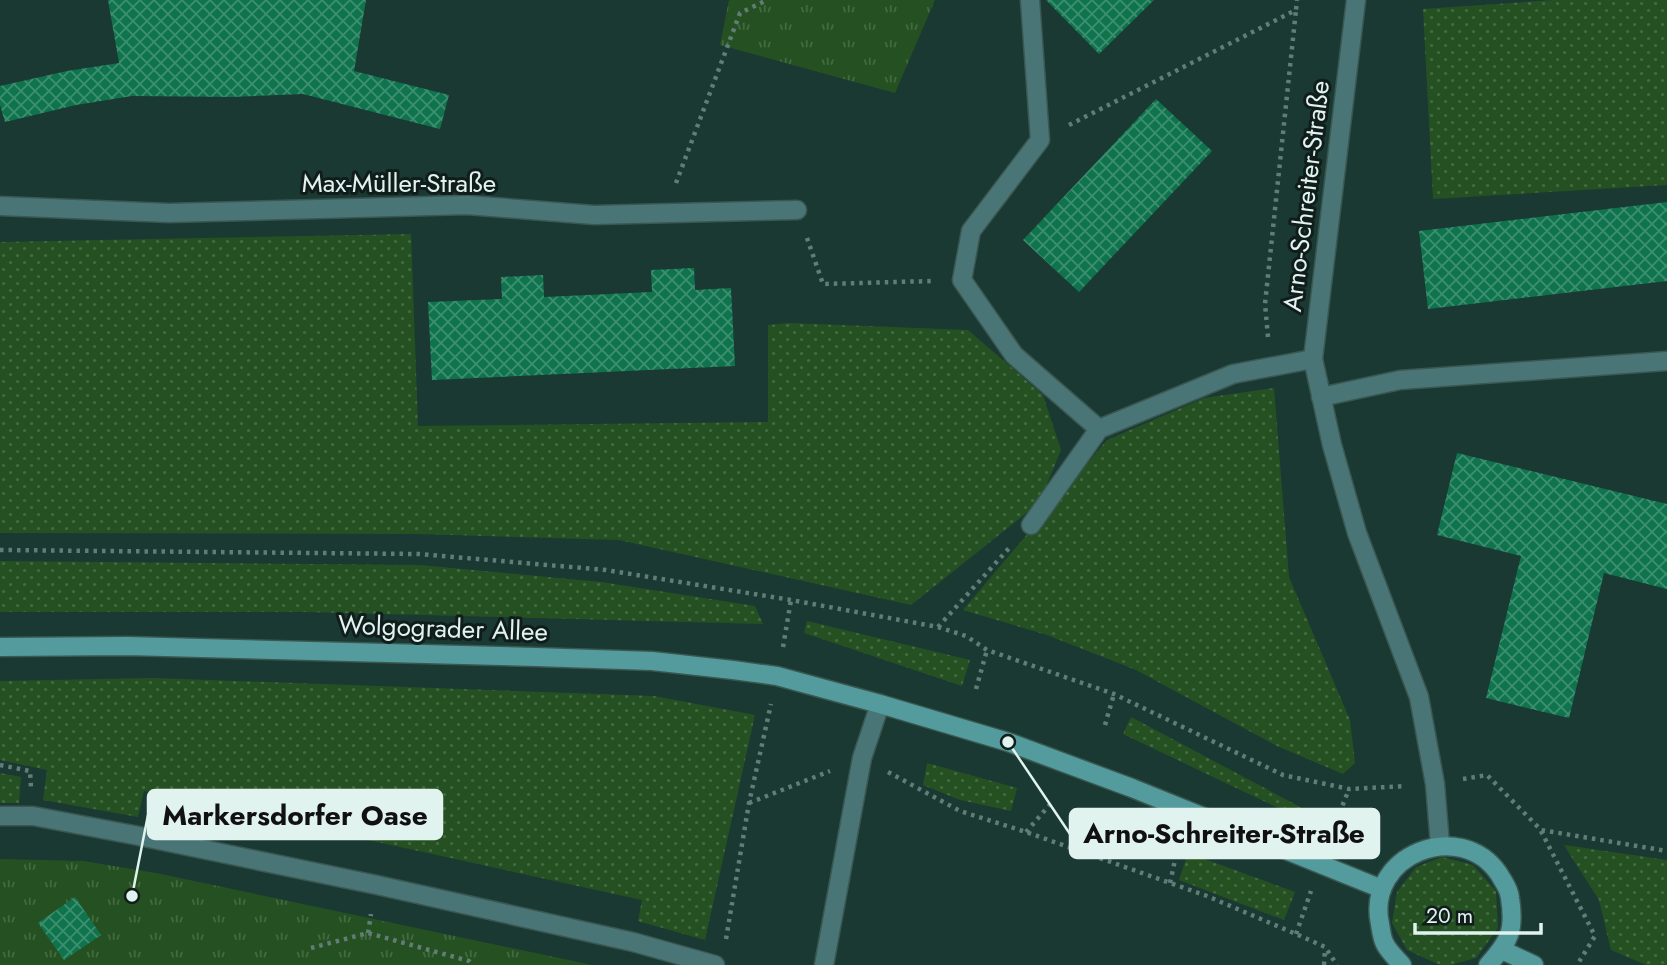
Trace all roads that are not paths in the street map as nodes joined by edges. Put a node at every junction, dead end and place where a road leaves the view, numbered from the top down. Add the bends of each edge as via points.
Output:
1 (1030, 0) edge
2 (1356, 0) edge
3 (0, 206) edge
4 (797, 210) road end
5 (1313, 359) junction
6 (1667, 361) edge
7 (1321, 397) junction
8 (1098, 429) junction
9 (1031, 525) road end
10 (0, 647) edge
11 (880, 704) junction
12 (0, 816) edge
13 (1440, 845) junction
14 (1382, 889) junction
15 (1502, 950) junction
16 (719, 958) edge
17 (824, 965) edge
18 (1402, 965) edge
19 (1488, 965) edge
20 (1534, 965) edge

1 - 8 street via 1040,140 971,231 962,280 1014,355
2 - 5 street, Arno-Schreiter-Straße
3 - 4 street, Max-Müller-Straße via 169,213 467,205 594,215
5 - 7 street, Arno-Schreiter-Straße
5 - 8 street via 1234,374
6 - 7 street via 1400,380
7 - 13 street, Arno-Schreiter-Straße via 1357,533 1419,697 1435,784
8 - 9 street
10 - 11 main road, Wolgograder Allee via 141,646 665,663 777,676
11 - 14 main road, Wolgograder Allee via 1008,742
11 - 17 street via 862,758
12 - 16 street via 45,818
13 - 14 main road via 1410,855 1390,873
13 - 15 main road via 1468,849 1492,864 1509,889 1513,918
14 - 18 main road via 1377,912 1384,943
15 - 19 main road
15 - 20 main road

